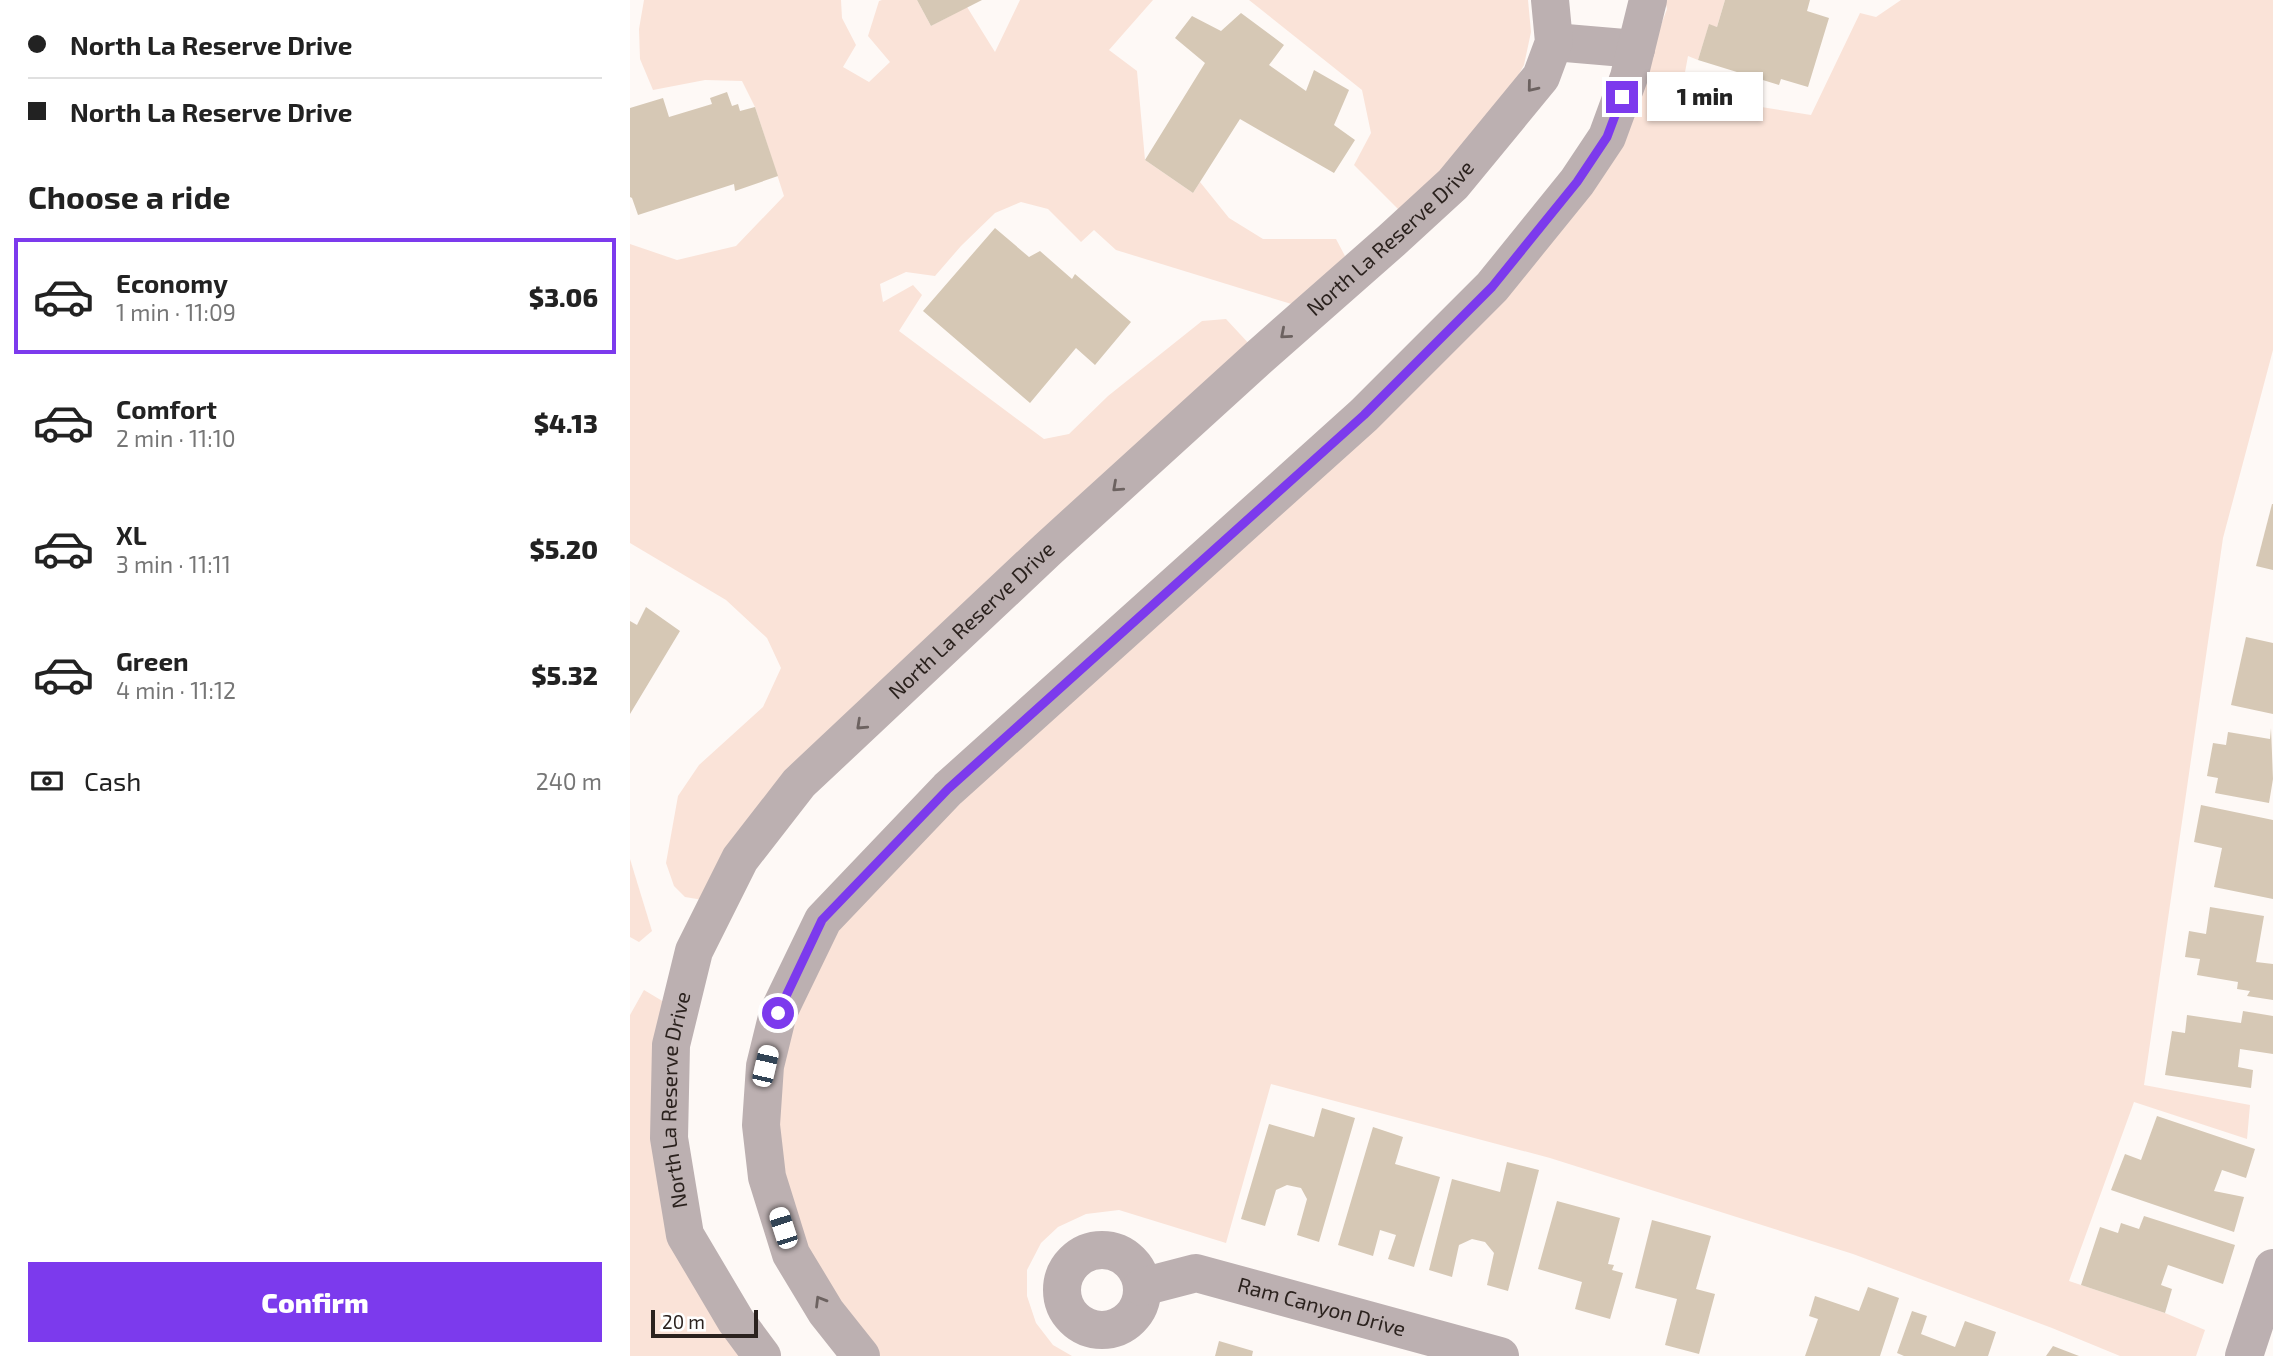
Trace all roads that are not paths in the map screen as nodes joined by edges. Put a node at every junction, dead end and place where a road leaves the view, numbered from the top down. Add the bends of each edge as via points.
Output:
1 (1550, 0) edge
2 (1648, 0) edge
3 (1554, 42) junction
4 (1636, 49) junction
5 (2273, 1268) edge
6 (1142, 1287) dead end
7 (762, 1356) edge
8 (861, 1356) edge
9 (1500, 1356) edge
10 (2244, 1356) edge

1 - 3 street, North La Reserve Drive
2 - 4 street
3 - 4 street
3 -> 7 street, North La Reserve Drive via 1541,77 1453,184 1078,522 799,783 740,859 694,951 671,1045 669,1138 685,1235
8 -> 4 street via 826,1312 792,1254 766,1177 761,1125 765,1066 778,1013 822,920 948,789 1364,415 1492,287 1577,182 1607,137
5 - 10 street
6 - 9 street, Ram Canyon Drive via 1196,1273

